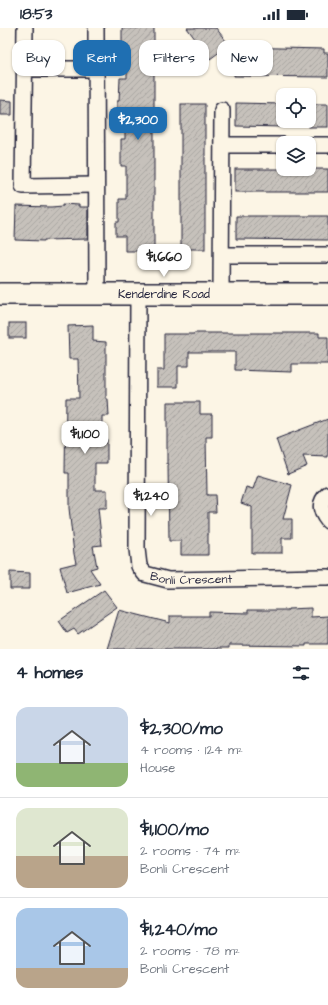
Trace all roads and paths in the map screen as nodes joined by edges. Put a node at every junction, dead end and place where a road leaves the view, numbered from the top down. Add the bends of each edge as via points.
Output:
1 (25, 28) edge
2 (96, 28) edge
3 (25, 40) edge
4 (96, 40) edge
5 (24, 76) edge
6 (96, 76) edge
7 (222, 110) dead end
8 (222, 145) junction
9 (276, 145) edge
10 (316, 145) edge
11 (328, 145) edge
12 (96, 185) junction
13 (222, 255) junction
14 (328, 255) edge
15 (0, 294) edge
16 (97, 294) junction
17 (138, 294) junction
18 (221, 294) junction
19 (328, 294) edge
20 (328, 494) edge
21 (328, 521) edge
22 (328, 578) edge

1 - 3 street
2 - 4 street
5 - 12 street via 23,186
6 - 12 street
7 - 8 street
8 - 9 street
8 - 13 street
10 - 11 street
12 - 16 street
13 - 14 street
13 - 18 street
15 - 16 street, Kenderdine Road
16 - 17 street, Kenderdine Road
17 - 18 street, Kenderdine Road
17 - 22 street, Bonli Crescent via 139,566 145,574 168,580
18 - 19 street, Kenderdine Road
20 - 21 street via 323,498 321,507

